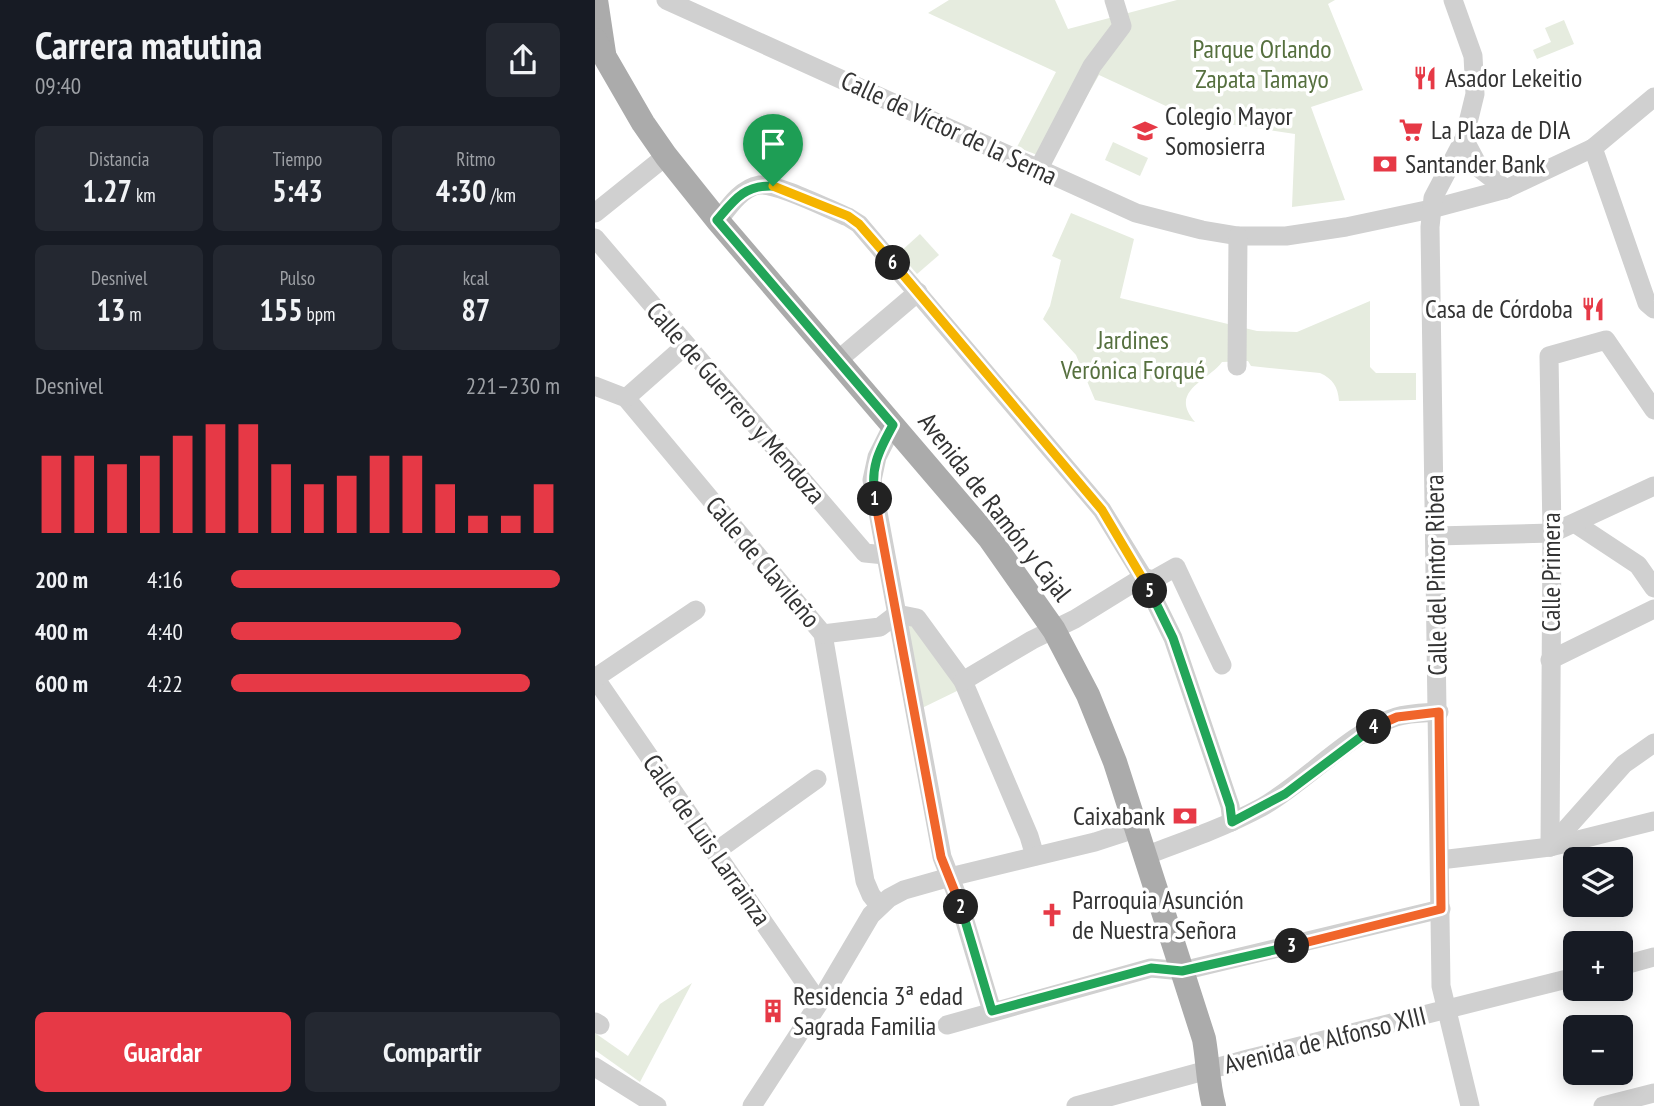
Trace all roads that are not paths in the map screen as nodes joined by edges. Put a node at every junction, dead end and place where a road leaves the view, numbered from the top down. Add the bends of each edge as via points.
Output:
1 (596, 0) edge
2 (666, 0) edge
3 (1114, 0) edge
4 (1453, 0) edge
5 (600, 46) edge
6 (1654, 97) edge
7 (1464, 139) junction
8 (1593, 148) junction
9 (666, 156) junction
10 (1039, 168) junction
11 (1507, 189) junction
12 (1431, 209) junction
13 (595, 213) edge
14 (717, 220) junction
15 (1238, 236) junction
16 (595, 238) edge
17 (918, 292) junction
18 (1654, 309) edge
19 (686, 345) junction
20 (838, 360) junction
21 (1237, 366) dead end
22 (595, 386) edge
23 (626, 398) junction
24 (1654, 410) edge
25 (893, 425) junction
26 (1654, 486) edge
27 (1576, 524) junction
28 (1552, 533) junction
29 (1436, 536) junction
30 (885, 555) junction
31 (1143, 577) junction
32 (1654, 588) edge
33 (1654, 609) edge
34 (696, 610) dead end
35 (897, 614) junction
36 (1054, 630) junction
37 (823, 634) junction
38 (1550, 660) junction
39 (1222, 665) dead end
40 (595, 678) edge
41 (963, 681) junction
42 (1439, 712) junction
43 (1654, 743) edge
44 (817, 779) dead end
45 (1654, 821) edge
46 (1232, 822) junction
47 (1138, 828) junction
48 (1550, 847) junction
49 (715, 852) junction
50 (1147, 855) junction
51 (1035, 856) junction
52 (1440, 860) junction
53 (950, 877) junction
54 (879, 905) junction
55 (1441, 909) junction
56 (1654, 957) edge
57 (1633, 963) edge
58 (1182, 971) junction
59 (1563, 980) edge
60 (819, 1003) junction
61 (1445, 1010) junction
62 (992, 1011) junction
63 (947, 1024) dead end
64 (595, 1067) edge
65 (1209, 1069) junction
66 (1654, 1093) edge
67 (657, 1106) edge
68 (752, 1106) edge
69 (1076, 1106) edge
70 (1214, 1106) edge
71 (1232, 1106) edge
72 (1470, 1106) edge
73 (1603, 1106) edge

1 - 5 main road, Avenida de Ramón y Cajal
2 - 10 street, Calle de Víctor de la Serna
3 - 10 street via 1122,26 1092,66
4 - 7 street via 1473,56 1475,94
5 - 9 main road, Avenida de Ramón y Cajal
6 - 8 street, Calle de Víctor de la Serna
7 - 11 street via 1481,169
7 - 12 street
8 - 11 street, Calle de Víctor de la Serna
8 - 18 street via 1647,303
9 - 13 street
9 - 14 main road, Avenida de Ramón y Cajal
10 - 15 street, Calle de Víctor de la Serna via 1136,213
11 - 12 street, Calle de Víctor de la Serna
12 - 15 street, Calle de Víctor de la Serna via 1308,234
12 - 29 street, Calle del Pintor Ribera
14 - 17 street via 737,197 757,185 773,186 859,224
14 - 20 main road, Avenida de Ramón y Cajal
15 - 21 street
16 - 19 street, Calle de Guerrero y Mendoza
17 - 20 street
17 - 31 street via 1102,510
19 - 23 street
19 - 30 street, Calle de Guerrero y Mendoza via 865,552
20 - 25 main road, Avenida de Ramón y Cajal
22 - 23 street, Calle de Clavileño
23 - 37 street, Calle de Clavileño
24 - 28 street, Calle Primera via 1606,340 1549,356
25 - 30 street via 877,457 872,480
25 - 36 main road, Avenida de Ramón y Cajal via 990,538
26 - 27 street
27 - 28 street
27 - 32 street via 1639,565
28 - 29 street
28 - 38 street, Calle Primera
29 - 42 street, Calle del Pintor Ribera
30 - 35 street
31 - 36 street
31 - 39 street via 1153,580 1176,567
31 - 46 street via 1173,638
33 - 38 street
34 - 40 street
35 - 37 street via 880,627
35 - 41 street via 917,618
35 - 53 street via 941,857
36 - 41 street
36 - 47 main road, Avenida de Ramón y Cajal via 1088,695
37 - 54 street, Calle de Clavileño via 865,881
38 - 48 street, Calle Primera
40 - 49 street, Calle de Luis Larrainza
41 - 51 street
42 - 46 street via 1381,723 1285,794
42 - 52 street, Calle del Pintor Ribera
43 - 48 street via 1624,764
44 - 49 street
45 - 48 street
46 - 50 street
47 - 50 main road, Avenida de Ramón y Cajal
47 - 51 street
48 - 52 street
49 - 60 street, Calle de Luis Larrainza
50 - 58 main road, Avenida de Ramón y Cajal
51 - 53 street
52 - 55 street, Calle del Pintor Ribera
53 - 54 street via 904,890
53 - 62 street
54 - 60 street
55 - 58 street
55 - 61 street, Calle del Pintor Ribera
56 - 57 street
58 - 62 street via 1151,968
58 - 65 main road, Avenida de Ramón y Cajal
59 - 61 street, Avenida de Alfonso XIII
60 - 68 street
61 - 65 street, Avenida de Alfonso XIII
61 - 72 street, Calle del Pintor Ribera
62 - 63 street
64 - 67 street
65 - 69 street, Avenida de Alfonso XIII
65 - 70 main road, Avenida de Ramón y Cajal
65 - 71 main road, Avenida de Ramón y Cajal via 1224,1086
66 - 73 street

